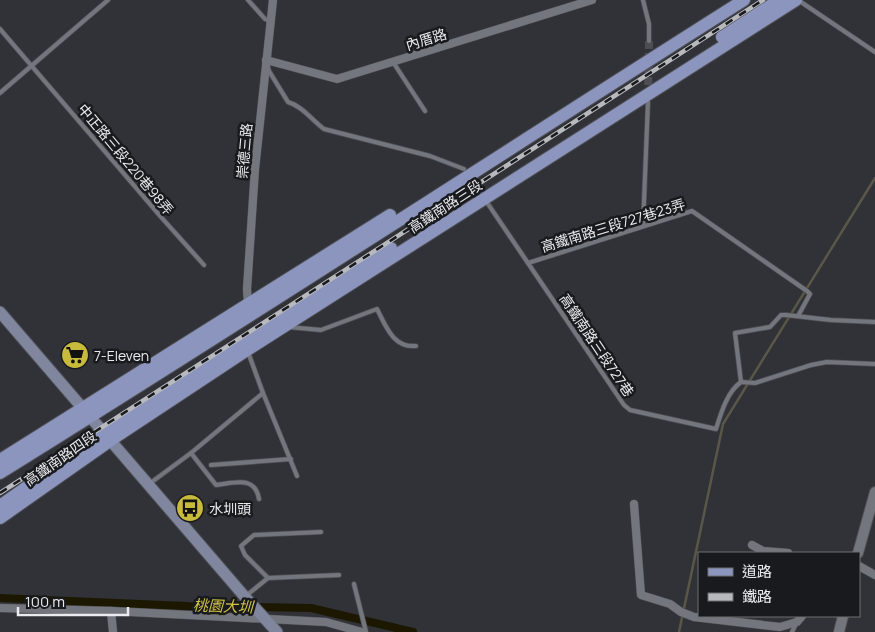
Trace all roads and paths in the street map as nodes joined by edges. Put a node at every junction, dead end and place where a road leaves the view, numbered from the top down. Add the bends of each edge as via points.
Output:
1 (108, 0) edge
2 (248, 0) edge
3 (273, 0) edge
4 (592, 0) edge
5 (643, 0) edge
6 (727, 0) edge
7 (744, 0) edge
8 (779, 0) edge
9 (797, 0) edge
10 (270, 21) junction
11 (0, 29) edge
12 (649, 41) tunnel mouth
13 (875, 52) edge
14 (266, 60) junction
15 (394, 62) junction
16 (31, 66) junction
17 (0, 93) edge
18 (648, 102) tunnel mouth
19 (425, 111) dead end
20 (464, 169) junction
21 (484, 199) junction
22 (410, 202) junction
23 (390, 225) junction
24 (643, 226) junction
25 (528, 263) junction
26 (204, 265) dead end
27 (248, 305) junction
28 (0, 312) edge
29 (791, 315) junction
30 (875, 322) edge
31 (283, 327) junction
32 (416, 346) dead end
33 (247, 350) junction
34 (875, 364) edge
35 (741, 382) junction
36 (263, 393) junction
37 (88, 413) junction
38 (108, 437) junction
39 (191, 453) junction
40 (292, 459) junction
41 (0, 460) edge
42 (211, 465) dead end
43 (0, 473) edge
44 (297, 476) dead end
45 (149, 485) junction
46 (875, 492) edge
47 (259, 499) dead end
48 (634, 504) dead end
49 (0, 506) edge
50 (0, 518) edge
51 (321, 532) dead end
52 (752, 545) dead end
53 (775, 552) edge
54 (858, 552) edge
55 (860, 567) edge
56 (339, 575) dead end
57 (875, 575) edge
58 (268, 578) junction
59 (354, 584) dead end
60 (242, 593) junction
61 (0, 608) edge
62 (111, 611) junction
63 (262, 615) junction
64 (843, 617) edge
65 (800, 619) edge
66 (113, 632) edge
67 (277, 632) edge
68 (362, 632) edge
69 (366, 632) edge
70 (792, 632) edge
71 (839, 632) edge

1 - 16 lane
2 - 10 lane via 265,20
3 - 10 street, 崇德三路
4 - 15 street, 內厝路
5 - 12 lane
6 - 20 main road, 高鐵南路三段
7 - 23 main road, 高鐵南路三段
8 - 38 main road, 高鐵南路三段 via 174,386
9 - 13 lane
9 - 21 main road, 高鐵南路三段
10 - 14 street, 崇德三路
11 - 16 lane, 中正路三段220巷98弄
14 - 15 street, 內厝路 via 337,79
14 - 20 lane via 288,102 297,104 324,129 430,156
14 - 27 street, 崇德三路 via 255,169
15 - 19 lane
16 - 17 lane
16 - 26 lane, 中正路三段220巷98弄
18 - 24 lane
20 - 22 main road, 高鐵南路三段
21 - 25 lane, 高鐵南路三段727巷
21 - 31 main road, 高鐵南路三段
22 - 23 main road
22 - 27 main road, 高鐵南路三段
23 - 37 main road, 高鐵南路三段
24 - 25 lane, 高鐵南路三段727巷23弄
24 - 29 lane, 高鐵南路三段727巷23弄 via 692,211 810,294
25 - 35 lane, 高鐵南路三段727巷 via 630,410 716,429 722,409
27 - 37 main road, 高鐵南路三段
28 - 37 main road
29 - 30 lane
29 - 35 lane via 782,315 770,327 734,334
31 - 32 lane via 321,330 377,309 399,343
31 - 33 main road, 高鐵南路三段
33 - 36 lane
33 - 38 main road, 高鐵南路三段
34 - 35 lane via 827,362 755,383
36 - 39 lane
36 - 40 lane
37 - 38 main road
37 - 41 main road, 高鐵南路四段
37 - 43 main road, 高鐵南路四段
38 - 45 main road
38 - 49 main road, 高鐵南路四段 via 60,463
38 - 50 main road, 高鐵南路四段
39 - 45 lane
39 - 47 lane via 216,485 245,482 257,491
40 - 42 lane
40 - 44 lane
45 - 60 main road
46 - 54 street
48 - 65 street via 641,596 670,604 694,617 780,627
51 - 58 lane via 254,536 241,546 245,555
52 - 53 street via 762,551
55 - 57 street
56 - 58 lane
58 - 60 lane
59 - 69 lane
60 - 63 main road
61 - 62 street
62 - 63 street
62 - 66 street
63 - 67 main road
63 - 68 street via 326,622
64 - 71 street
65 - 70 lane

